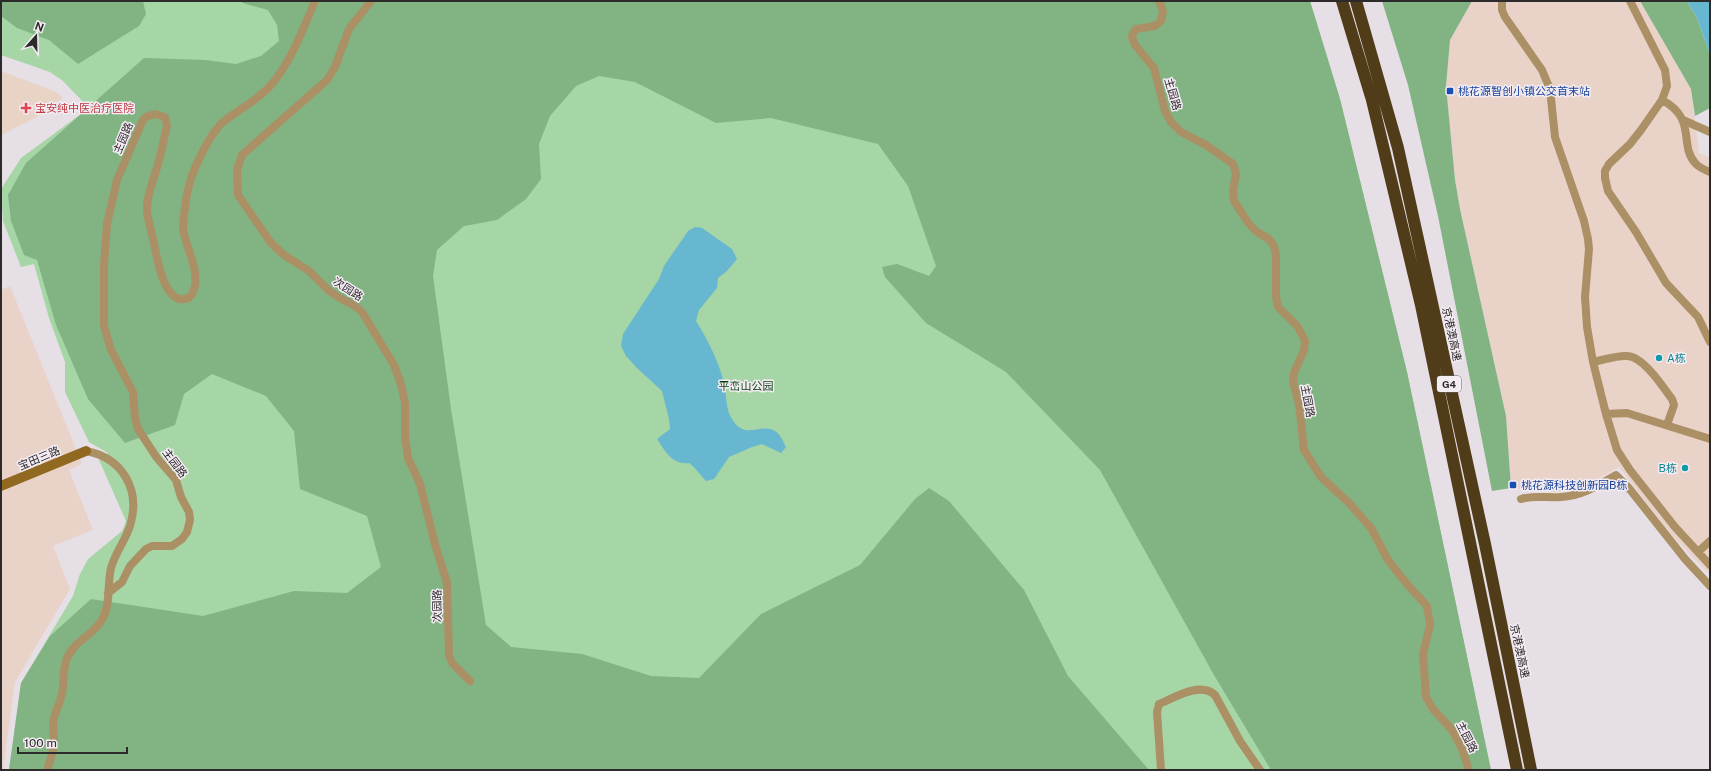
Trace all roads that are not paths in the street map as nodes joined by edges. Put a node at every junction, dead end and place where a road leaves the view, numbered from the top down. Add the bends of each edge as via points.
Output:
1 (315, 1) edge
2 (371, 1) edge
3 (1159, 1) edge
4 (1342, 1) edge
5 (1356, 1) edge
6 (1502, 1) edge
7 (1630, 1) edge
8 (1662, 100) junction
9 (1683, 120) junction
10 (1710, 132) edge
11 (1710, 172) edge
12 (1710, 342) edge
13 (1593, 362) junction
14 (1606, 414) junction
15 (1666, 425) junction
16 (1710, 439) edge
17 (86, 451) joint
18 (1, 486) edge
19 (1521, 499) dead end
20 (1710, 541) edge
21 (1698, 552) junction
22 (1710, 565) edge
23 (1710, 586) edge
24 (108, 593) junction
25 (470, 681) dead end
26 (47, 770) edge
27 (1161, 770) edge
28 (1260, 770) edge
29 (1469, 770) edge
30 (1517, 770) edge
31 (1532, 770) edge

1 - 24 street, 主园路 via 288,60 275,80 259,97 221,123 194,169 188,186 183,231 196,284 187,298 179,299 171,294 161,274 147,212 167,126 164,117 155,114 143,120 117,180 107,224 104,326 111,350 133,392 138,429 157,458 176,480 190,520 189,528 182,539 172,546 152,546 146,549 130,566 122,582
2 - 25 street, 次园路 via 349,29 330,77 242,155 236,170 237,191 240,200 275,247 309,271 333,294 362,312 397,371 405,403 408,458 422,491 447,582 449,656 452,664
3 - 29 street, 主园路 via 1163,10 1161,21 1155,26 1136,28 1133,41 1154,68 1171,122 1181,132 1213,149 1233,164 1236,171 1233,195 1236,204 1252,228 1269,239 1274,246 1277,303 1281,311 1298,327 1305,341 1293,382 1300,409 1304,450 1321,477 1350,504 1374,532 1388,560 1427,606 1430,625 1423,654 1426,697 1452,730
4 - 30 highway, G4 via 1372,100 1421,305
5 - 31 highway, 京港澳高速 / G4 via 1398,148
6 - 13 street via 1505,17 1548,82 1556,141 1584,221 1589,249 1585,304
7 - 8 street via 1665,70 1667,86
8 - 9 street via 1673,107
8 - 12 street via 1630,144 1608,164 1605,178 1608,191 1666,283 1698,317
9 - 10 street
9 - 11 street via 1693,160 1699,167
13 - 14 street
13 - 15 street via 1628,356 1647,367 1674,405
14 - 15 street via 1627,413
14 - 21 street via 1620,456 1675,527
15 - 16 street
17 - 18 street, 宝田三路
17 - 24 street via 101,455 119,468 132,496 131,520 112,566
19 - 23 street via 1574,495 1594,488 1616,475
20 - 21 street
21 - 22 street
24 - 26 street via 103,618 73,647 65,662 62,691 53,721 54,746
27 - 28 street via 1158,704 1199,689 1208,690 1215,695 1240,741

